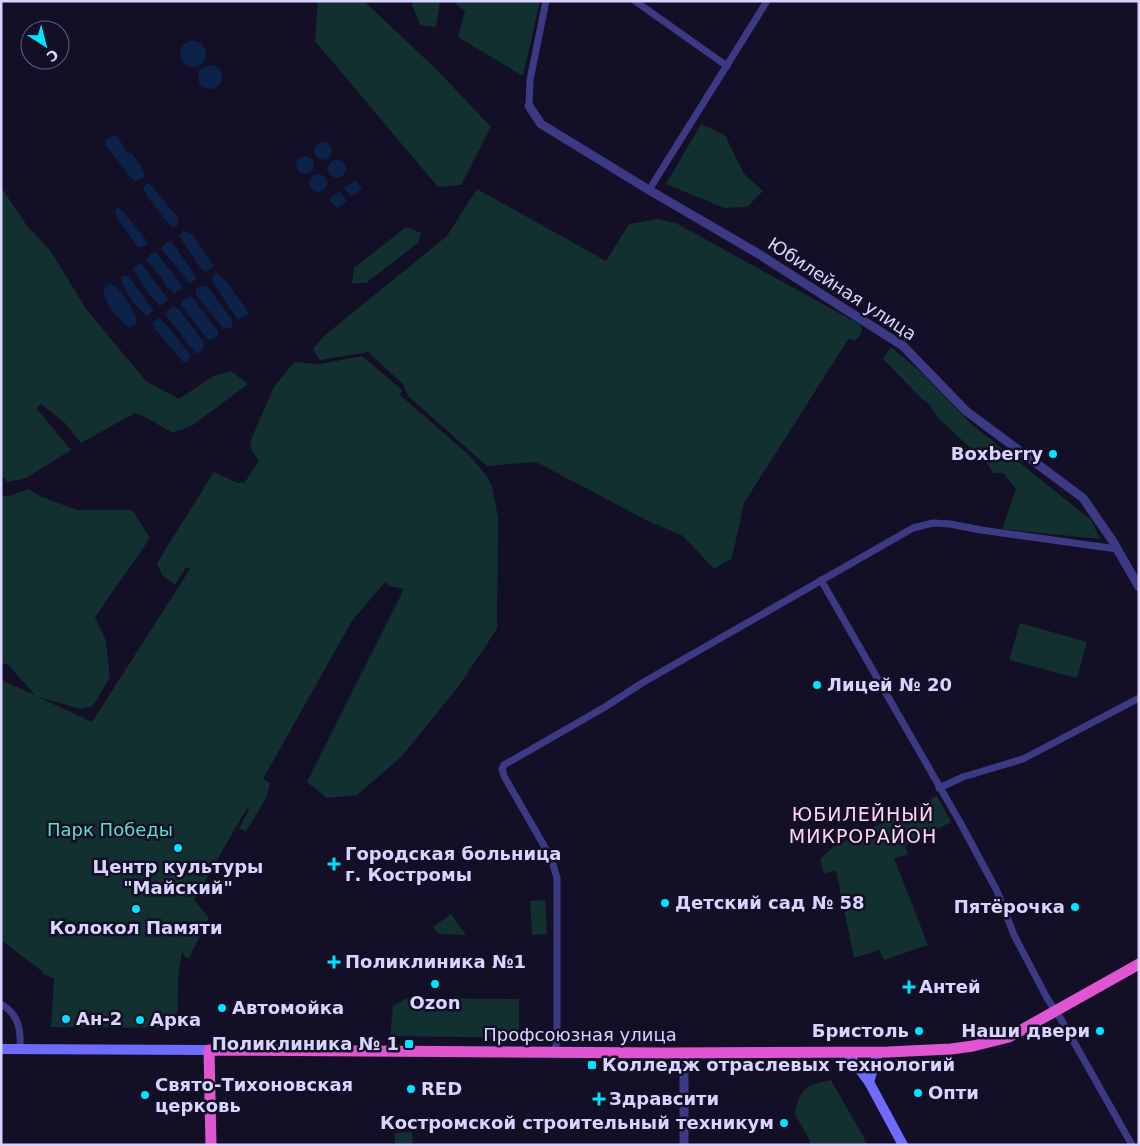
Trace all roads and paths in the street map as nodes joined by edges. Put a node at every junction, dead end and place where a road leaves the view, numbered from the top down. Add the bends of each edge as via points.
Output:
1 (546, 1) edge
2 (635, 1) edge
3 (767, 1) edge
4 (727, 66) junction
5 (529, 106) joint
6 (649, 190) junction
7 (1117, 549) junction
8 (821, 580) junction
9 (1139, 587) edge
10 (1139, 698) edge
11 (939, 788) junction
12 (1139, 964) edge
13 (1, 1004) edge
14 (1056, 1012) junction
15 (1, 1049) edge
16 (20, 1049) junction
17 (209, 1050) junction
18 (554, 1052) junction
19 (684, 1052) junction
20 (847, 1052) junction
21 (878, 1052) junction
22 (869, 1082) junction
23 (211, 1145) edge
24 (684, 1145) edge
25 (903, 1145) edge
26 (1132, 1145) edge

1 - 5 street via 530,80
2 - 4 street
3 - 4 street
4 - 6 street
5 - 6 street, Юбилейная улица via 541,124
6 - 7 street, Юбилейная улица via 757,253 903,346 966,411 1083,498
7 - 8 street via 933,523 913,528
7 - 9 street, Юбилейная улица
8 - 11 street
8 - 18 street via 504,765 504,776 551,858 557,878 557,1042
10 - 11 street via 1023,760 963,777
11 - 14 street via 997,891 1014,935
12 - 14 highway, Профсоюзная улица
13 - 16 street via 18,1020
14 - 21 highway, Профсоюзная улица via 1009,1037 984,1044 951,1049
14 - 26 street
15 - 16 main road, Профсоюзная улица
16 - 17 main road, Профсоюзная улица
17 - 18 highway, Профсоюзная улица
17 - 23 highway
18 - 19 highway, Профсоюзная улица
19 - 20 highway, Профсоюзная улица
19 - 24 street
20 - 21 highway, Профсоюзная улица
20 - 22 main road
21 - 22 main road
22 - 25 main road

